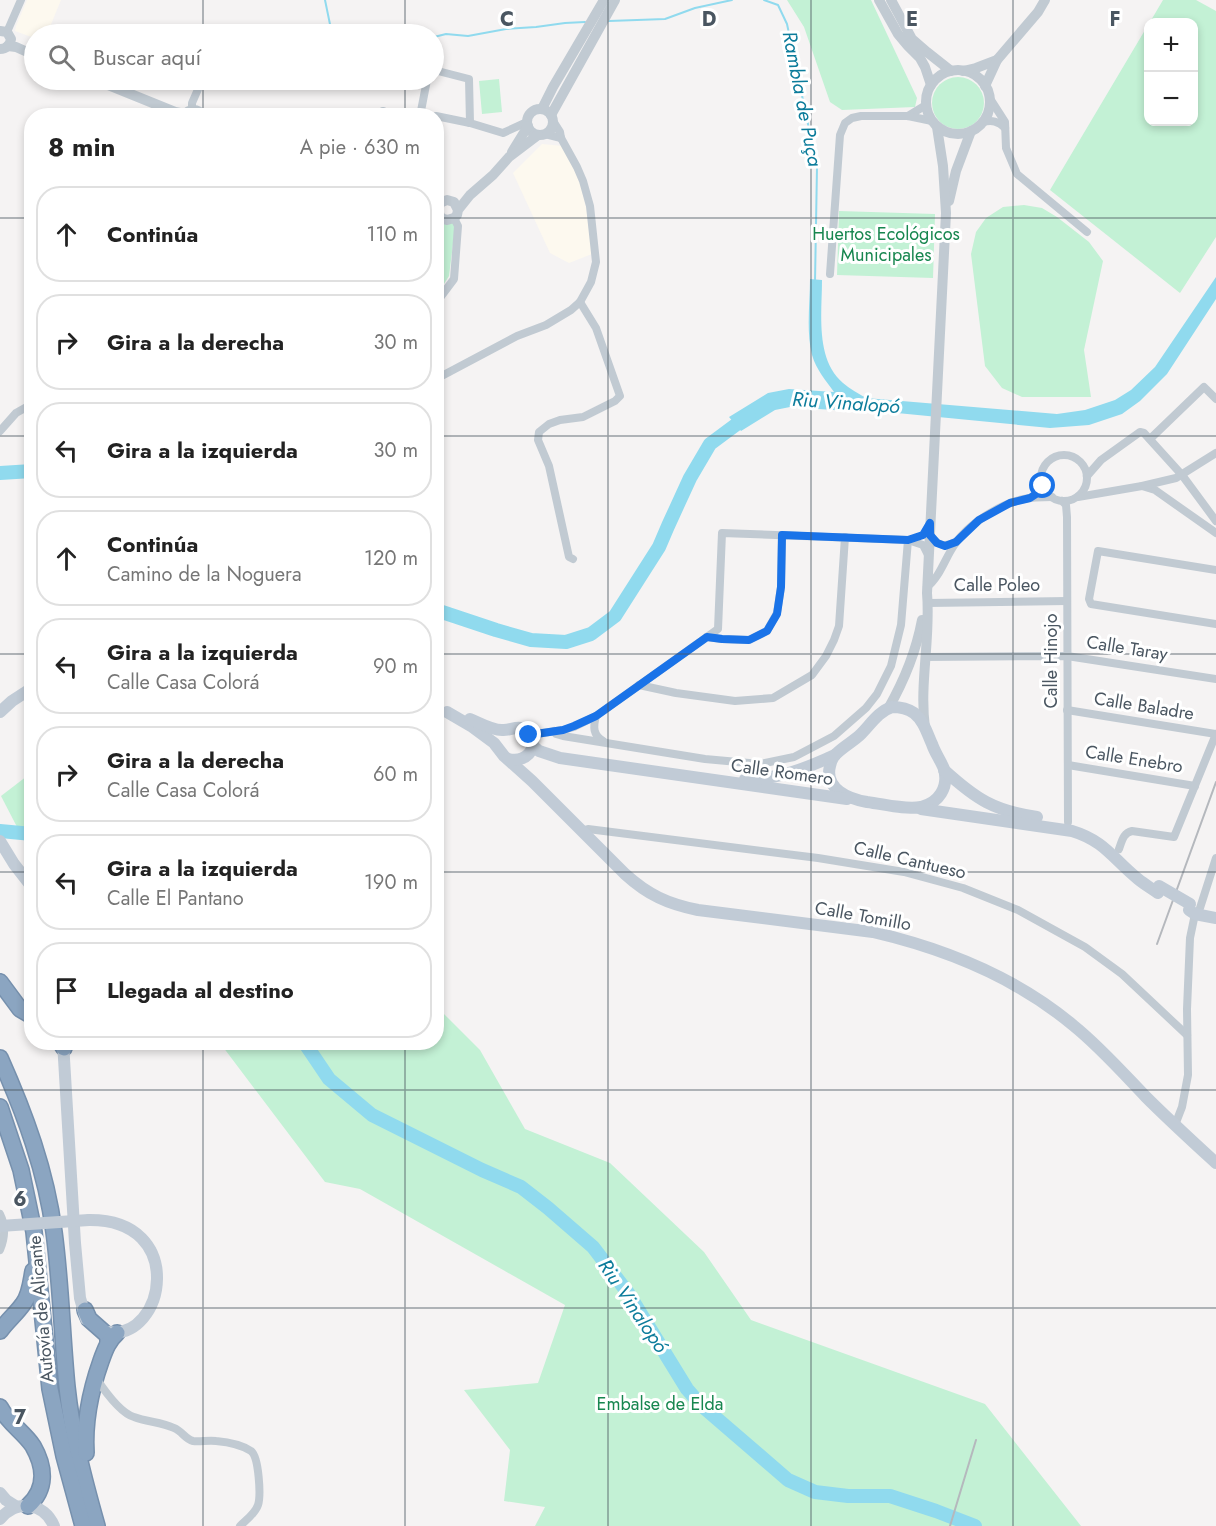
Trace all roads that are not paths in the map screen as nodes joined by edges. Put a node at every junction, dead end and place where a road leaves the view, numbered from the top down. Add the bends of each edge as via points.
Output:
1 (15, 0) edge
2 (21, 0) edge
3 (604, 0) edge
4 (615, 0) edge
5 (879, 0) edge
6 (891, 0) edge
7 (1045, 0) edge
8 (603, 12) junction
9 (5, 42) edge
10 (24, 51) edge
11 (997, 60) junction
12 (957, 71) junction
13 (444, 73) edge
14 (931, 85) junction
15 (122, 90) edge
16 (198, 90) edge
17 (425, 90) edge
18 (987, 92) junction
19 (926, 105) junction
20 (170, 108) edge
21 (188, 108) edge
22 (422, 108) edge
23 (548, 115) junction
24 (908, 116) junction
25 (444, 117) edge
26 (983, 122) junction
27 (470, 123) junction
28 (527, 124) junction
29 (935, 124) junction
30 (1005, 128) junction
31 (971, 131) junction
32 (541, 134) junction
33 (561, 138) junction
34 (509, 157) junction
35 (444, 201) edge
36 (455, 210) junction
37 (946, 213) junction
38 (444, 218) edge
39 (1087, 232) dead end
40 (830, 274) dead end
41 (444, 292) edge
42 (580, 302) junction
43 (444, 375) edge
44 (1216, 399) edge
45 (24, 408) edge
46 (0, 431) edge
47 (1150, 439) junction
48 (1216, 453) edge
49 (1079, 460) junction
50 (1101, 460) junction
51 (1182, 475) junction
52 (1087, 478) junction
53 (1169, 481) junction
54 (1043, 486) junction
55 (1142, 486) junction
56 (1103, 492) junction
57 (1162, 495) junction
58 (1052, 497) junction
59 (1078, 497) junction
60 (1030, 498) junction
61 (1062, 501) junction
62 (1216, 521) edge
63 (930, 523) junction
64 (1216, 533) edge
65 (782, 535) junction
66 (930, 535) junction
67 (845, 537) junction
68 (908, 540) junction
69 (956, 542) junction
70 (929, 558) junction
71 (573, 559) dead end
72 (1216, 570) edge
73 (927, 594) junction
74 (1067, 601) junction
75 (1216, 624) edge
76 (707, 637) junction
77 (1067, 656) junction
78 (926, 657) junction
79 (1216, 679) edge
80 (639, 685) junction
81 (24, 693) edge
82 (888, 709) junction
83 (1067, 710) junction
84 (444, 711) edge
85 (0, 712) edge
86 (444, 712) edge
87 (596, 716) junction
88 (925, 728) junction
89 (507, 730) junction
90 (554, 731) junction
91 (1216, 734) edge
92 (530, 740) junction
93 (605, 743) junction
94 (504, 754) junction
95 (835, 755) junction
96 (525, 757) junction
97 (560, 758) junction
98 (1068, 765) junction
99 (944, 770) junction
100 (706, 778) junction
101 (532, 781) junction
102 (1195, 786) junction
103 (854, 800) junction
104 (912, 808) junction
105 (1025, 820) junction
106 (1068, 822) junction
107 (581, 831) junction
108 (0, 841) edge
109 (1119, 849) junction
110 (1216, 858) edge
111 (24, 877) edge
112 (1159, 889) junction
113 (1193, 909) junction
114 (1216, 911) edge
115 (1216, 918) edge
116 (0, 982) edge
117 (24, 1011) edge
118 (1188, 1035) junction
119 (62, 1050) edge
120 (0, 1058) edge
121 (0, 1107) edge
122 (1175, 1125) junction
123 (1216, 1163) edge
124 (0, 1214) edge
125 (0, 1226) edge
126 (0, 1250) edge
127 (37, 1256) junction
128 (84, 1307) junction
129 (144, 1317) junction
130 (0, 1331) edge
131 (110, 1336) junction
132 (95, 1378) junction
133 (0, 1407) edge
134 (0, 1493) edge
135 (89, 1498) junction
136 (23, 1506) junction
137 (0, 1520) edge
138 (54, 1526) edge
139 (83, 1526) edge
140 (97, 1526) edge
141 (240, 1526) edge

1 - 9 street
2 - 9 street
3 - 8 street
4 - 8 street
5 - 14 street via 898,34 920,58
6 - 12 street via 912,39
7 - 11 street
8 - 23 street via 598,30
8 - 23 street via 586,30
9 - 10 street
11 - 12 street
11 - 18 street
12 - 14 street via 944,74
12 - 18 street via 979,79
13 - 27 street via 469,79
14 - 19 street
15 - 20 street
16 - 21 street
17 - 22 street
18 - 26 street via 989,106
18 - 30 street
19 - 24 street
19 - 29 street
23 - 28 street via 536,110
23 - 32 street via 550,130
23 - 33 street
24 - 29 street
24 - 40 street via 861,116 845,123 840,135
25 - 27 street
26 - 30 street via 999,122
26 - 31 street
27 - 28 street via 503,133
28 - 32 street via 533,133
28 - 34 street
29 - 31 street via 953,134
29 - 37 street
30 - 39 street via 1006,148 1017,174
31 - 37 street
32 - 33 street
32 - 34 street
33 - 42 street via 583,181 590,206 596,262
34 - 36 street
35 - 36 street via 449,200
36 - 38 street via 447,220
36 - 41 street via 458,226 454,279
37 - 63 street
42 - 43 street via 546,325
42 - 71 street via 596,328 620,396 583,417 560,420 539,432 569,557
44 - 47 street via 1204,387
45 - 46 street
47 - 50 street via 1140,432
47 - 51 street
48 - 51 street
49 - 50 street
49 - 52 street
49 - 54 street via 1065,455 1051,459 1042,474
50 - 52 street
51 - 53 street
51 - 62 street
52 - 56 street
52 - 59 street
53 - 55 street
53 - 57 street
54 - 58 street
54 - 60 street
55 - 56 street
55 - 57 street
56 - 59 street
57 - 64 street
58 - 60 street
58 - 61 street
59 - 61 street
60 - 69 street via 1010,503 979,520
61 - 74 street, Calle Hinojo via 1067,518
63 - 66 street
63 - 68 street via 923,535
65 - 67 street
65 - 76 street via 777,614 767,631 749,640
65 - 76 street via 722,533 718,629
66 - 69 street via 945,546
66 - 70 street
67 - 68 street
67 - 80 street via 838,626 826,656 812,675 773,698 735,701
68 - 70 street via 923,545
68 - 93 street via 901,625 891,666 866,708 834,736 794,757 760,764
69 - 73 street
70 - 73 street
72 - 75 street via 1098,551 1089,599 1091,604
73 - 74 street, Calle Poleo
73 - 78 street
73 - 82 street via 914,653
74 - 77 street, Calle Hinojo
76 - 80 street
77 - 78 street, Calle Taray
77 - 79 street, Calle Taray
77 - 83 street, Calle Hinojo
78 - 88 street via 922,695
80 - 87 street
81 - 85 main road
82 - 88 main road via 909,710
82 - 95 main road
83 - 91 street, Calle Baladre
83 - 98 street, Calle Hinojo
84 - 89 main road
86 - 94 main road, Calle Tomillo via 471,726
87 - 90 street
87 - 93 street via 593,727
88 - 99 main road
89 - 92 main road via 525,731
89 - 94 main road via 499,745
90 - 92 street
90 - 93 street
91 - 102 street
92 - 96 main road via 530,752
92 - 97 main road, Calle Romero via 539,751
94 - 96 main road via 518,760
94 - 101 main road, Calle Tomillo
95 - 100 main road, Calle Romero via 771,777
95 - 103 main road via 829,769 830,779 837,790
96 - 97 main road, Calle Romero
96 - 101 main road, Calle Tomillo
97 - 100 main road, Calle Romero
98 - 102 street, Calle Enebro
98 - 106 street, Calle Hinojo
99 - 104 main road via 945,784 939,798
99 - 105 main road via 985,802
100 - 103 main road, Calle Romero
101 - 107 main road, Calle Tomillo
102 - 109 street via 1174,837 1127,832
103 - 104 main road
104 - 105 main road
105 - 106 main road
105 - 112 main road via 1086,835 1108,849 1139,880
106 - 109 main road via 1088,828
107 - 118 street, Calle Cantueso via 818,858 903,872 963,888 1018,910 1084,948 1122,974
107 - 122 main road, Calle Tomillo via 634,882 670,903 873,932 945,952 994,974 1034,996 1076,1027
108 - 111 main road
109 - 112 main road
110 - 113 street
112 - 113 main road
113 - 114 main road
113 - 115 main road
113 - 118 street
116 - 117 highway
118 - 122 street via 1186,1090
119 - 128 main road via 79,1291
120 - 135 highway, Autovía de Alicante via 20,1102 43,1177 54,1232 68,1389
121 - 127 highway, Autovía de Alicante via 21,1170
122 - 123 main road, Calle Tomillo
124 - 126 street via 5,1232
125 - 129 main road, bridge via 89,1220 125,1226 151,1250 157,1267 158,1283
127 - 130 highway via 24,1304
127 - 139 highway, Autovía de Alicante via 50,1389
128 - 129 main road via 98,1321 112,1325
128 - 131 highway via 89,1319
129 - 131 main road via 130,1330
131 - 132 highway
132 - 135 highway via 86,1431
132 - 141 street via 133,1417 171,1426 192,1441 241,1446 255,1455 259,1501
133 - 136 highway via 33,1445 41,1463 42,1485 37,1497
134 - 136 main road via 6,1500
135 - 140 highway, Autovía de Alicante
136 - 137 main road via 8,1511
136 - 138 main road via 42,1510

